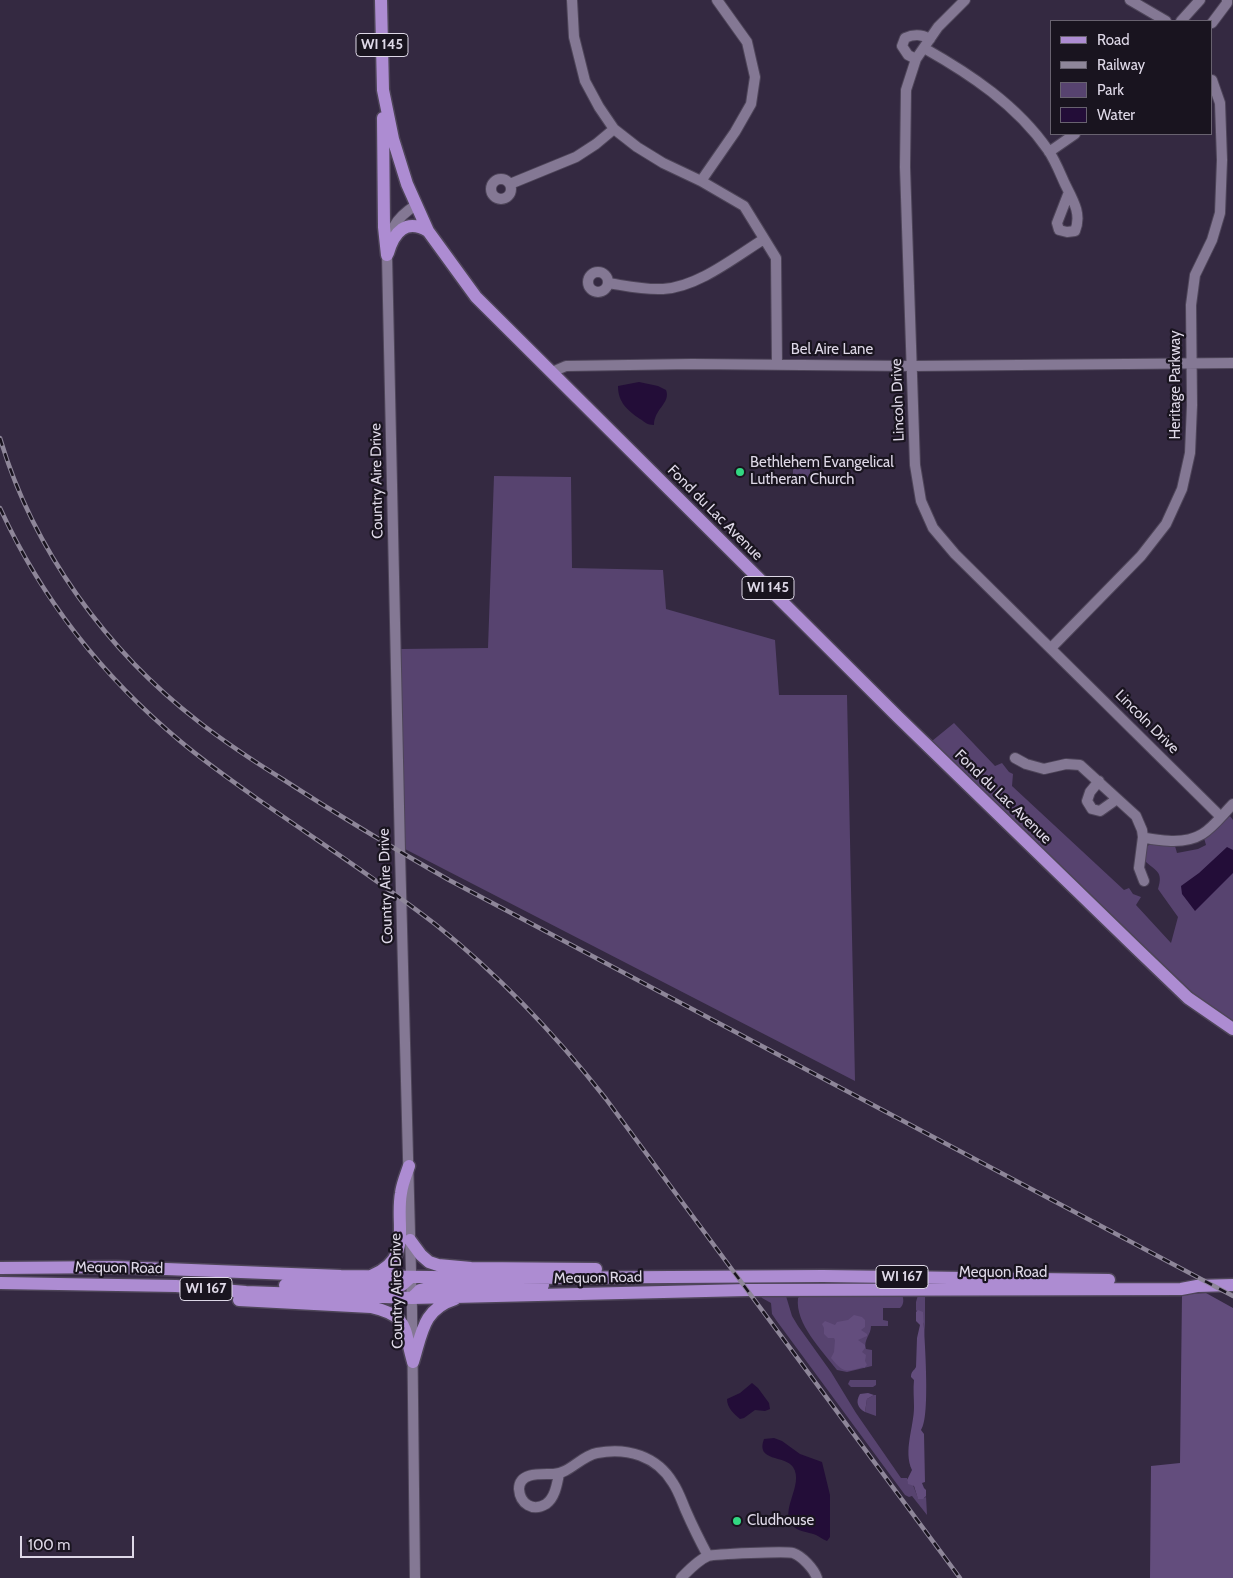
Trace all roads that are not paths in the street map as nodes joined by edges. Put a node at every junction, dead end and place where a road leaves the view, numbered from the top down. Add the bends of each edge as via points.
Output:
1 (381, 0) edge
2 (572, 0) edge
3 (716, 0) edge
4 (965, 0) edge
5 (1130, 0) edge
6 (1200, 0) edge
7 (1227, 0) edge
8 (1164, 20) edge
9 (1182, 20) edge
10 (1213, 22) edge
11 (930, 38) junction
12 (924, 48) junction
13 (916, 59) junction
14 (1213, 83) edge
15 (383, 90) junction
16 (614, 129) junction
17 (1075, 135) edge
18 (1050, 152) junction
19 (701, 181) junction
20 (510, 184) dead end
21 (1069, 192) dead end
22 (416, 205) junction
23 (428, 231) junction
24 (764, 239) junction
25 (387, 255) junction
26 (608, 283) dead end
27 (1233, 363) edge
28 (1190, 364) junction
29 (777, 365) junction
30 (912, 366) junction
31 (552, 372) junction
32 (1051, 648) junction
33 (1015, 758) dead end
34 (1099, 781) junction
35 (1117, 798) junction
36 (1233, 804) edge
37 (1221, 816) junction
38 (1143, 837) junction
39 (1144, 881) dead end
40 (1233, 1029) edge
41 (408, 1166) junction
42 (410, 1240) junction
43 (0, 1268) edge
44 (370, 1276) junction
45 (608, 1276) junction
46 (637, 1276) junction
47 (411, 1277) junction
48 (0, 1283) edge
49 (1233, 1285) edge
50 (183, 1286) junction
51 (1196, 1286) junction
52 (218, 1290) junction
53 (463, 1297) junction
54 (412, 1298) junction
55 (413, 1362) junction
56 (560, 1474) dead end
57 (708, 1556) junction
58 (415, 1578) edge
59 (681, 1578) edge
60 (816, 1578) edge

1 - 15 main road, Fond du Lac Avenue / WI 145
2 - 16 street via 574,37 585,81
3 - 19 street via 747,42 755,77 751,104
4 - 11 street, Lincoln Drive
5 - 8 street
6 - 9 street
7 - 10 street
11 - 12 street, Lincoln Drive
11 - 13 street via 913,35 905,38 902,46 908,55
12 - 13 street, Lincoln Drive
12 - 18 street via 993,93 1031,127
13 - 30 street, Lincoln Drive via 906,90 905,166
14 - 28 street, Heritage Parkway via 1220,103 1220,213 1212,240 1195,275
15 - 22 main road, Fond du Lac Avenue / WI 145 via 393,139
15 - 25 main road
16 - 19 street via 663,163
16 - 20 street via 576,157
17 - 18 street
18 - 21 street
19 - 24 street via 744,206
22 - 23 main road, Fond du Lac Avenue / WI 145
22 - 25 street, Country Aire Drive via 405,212 393,227
23 - 25 main road via 416,226 401,230
23 - 31 main road, Fond du Lac Avenue / WI 145 via 476,297
24 - 26 street via 695,281 665,289
24 - 29 street via 776,258
25 - 41 street, Country Aire Drive
27 - 28 street, Bel Aire Lane
28 - 30 street, Bel Aire Lane
28 - 32 street, Heritage Parkway via 1190,453 1182,489 1166,524 1141,556
29 - 30 street, Bel Aire Lane
29 - 31 street, Bel Aire Lane via 566,366
30 - 32 street, Lincoln Drive via 915,465 921,501 933,528 954,554
31 - 40 main road, Fond du Lac Avenue / WI 145 via 891,711 1182,992
32 - 37 street, Lincoln Drive
33 - 34 street via 1044,769 1066,764 1080,765
34 - 35 street
34 - 35 street via 1087,800 1092,809 1100,811
35 - 38 street via 1136,816
36 - 37 street
37 - 38 street via 1204,833 1191,840
38 - 39 street via 1139,868
41 - 42 street, Country Aire Drive
41 - 44 main road via 400,1194 396,1256 386,1268
42 - 46 main road via 421,1255 438,1265 578,1268 619,1271
42 - 47 street, Country Aire Drive
43 - 44 main road, Mequon Road / WI 167 via 116,1267
44 - 47 main road, Mequon Road / WI 167
45 - 46 main road, Mequon Road / WI 167
45 - 47 main road, Mequon Road / WI 167
45 - 54 main road via 519,1287 428,1288 420,1290
46 - 51 main road, Mequon Road / WI 167 via 1062,1279 1181,1282
47 - 52 main road via 394,1287 245,1286
47 - 54 street, Country Aire Drive
48 - 50 main road, Mequon Road / WI 167
49 - 51 main road, Mequon Road / WI 167
50 - 52 main road, Mequon Road / WI 167
50 - 55 main road via 201,1294 246,1301 385,1311 401,1320
51 - 53 main road, Mequon Road / WI 167 via 747,1290
52 - 54 main road, Mequon Road / WI 167
53 - 54 main road, Mequon Road / WI 167
53 - 55 main road via 445,1302 431,1313
54 - 55 street, Country Aire Drive
55 - 58 street, Country Aire Drive
56 - 57 street via 594,1454 612,1451 636,1453 660,1467 673,1483
57 - 59 street
57 - 60 street via 793,1554 804,1561

